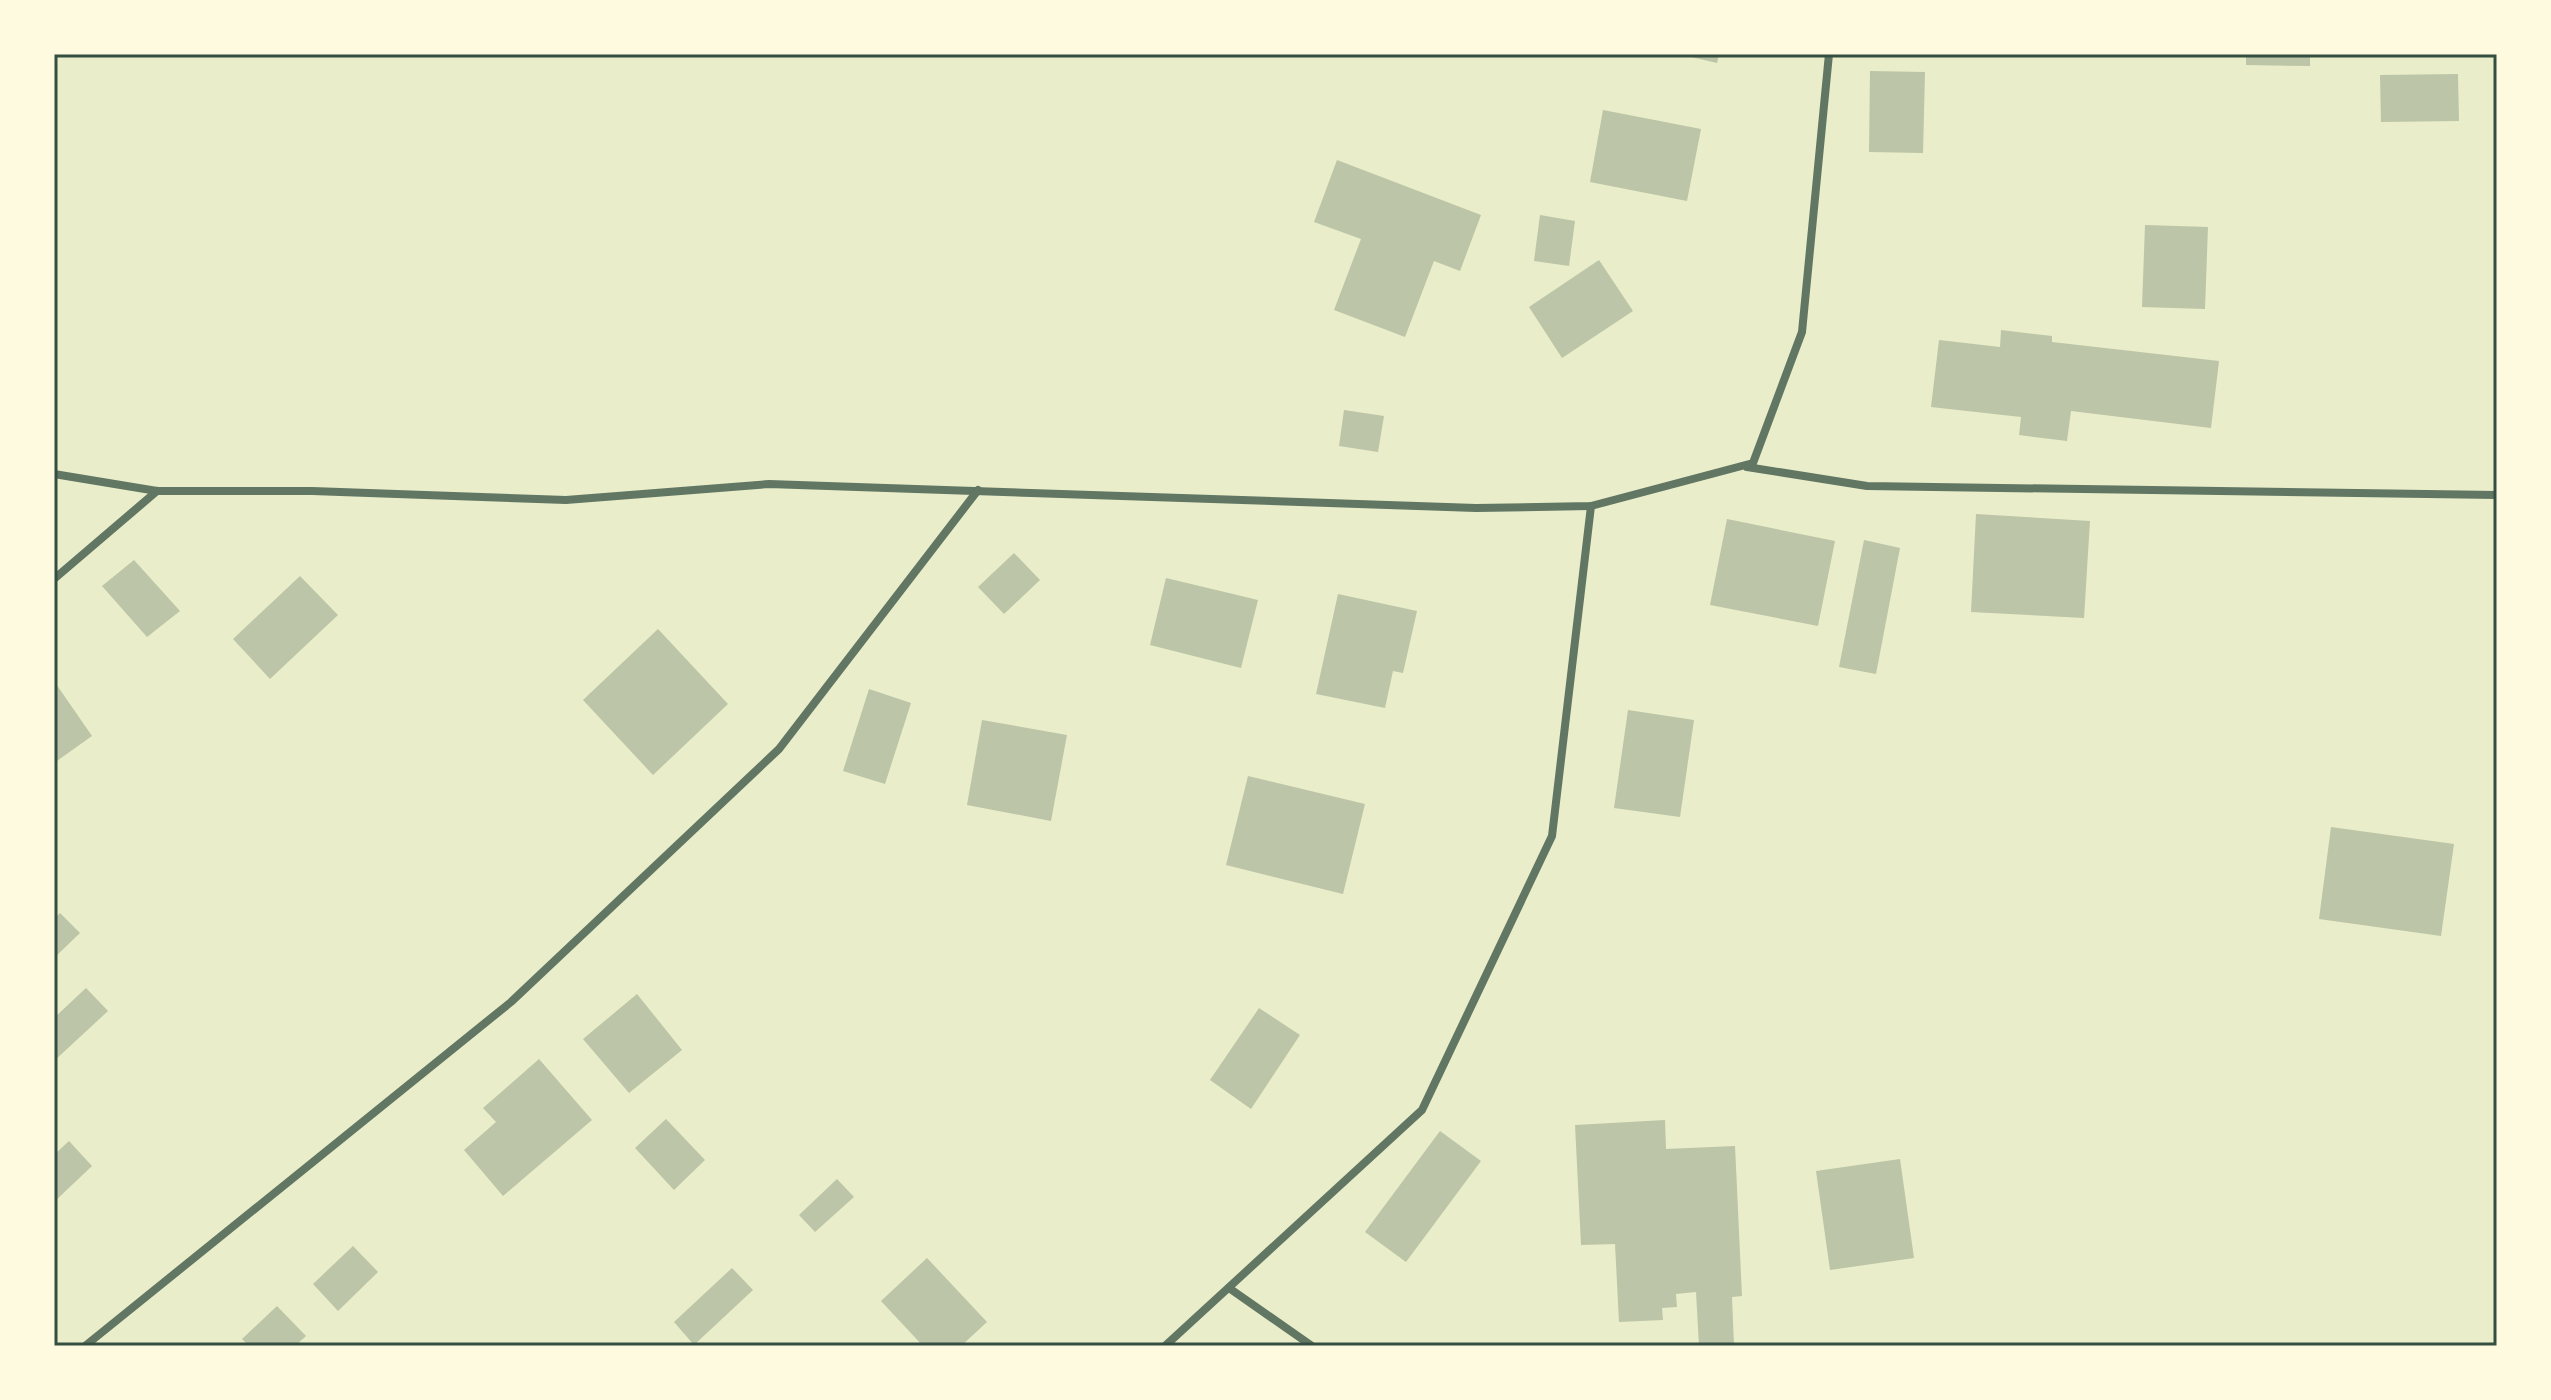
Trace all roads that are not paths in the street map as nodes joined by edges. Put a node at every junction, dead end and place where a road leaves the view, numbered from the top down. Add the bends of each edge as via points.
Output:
1 (1829, 54) edge
2 (1742, 467) junction
3 (54, 474) edge
4 (978, 490) junction
5 (157, 491) junction
6 (2497, 495) edge
7 (1591, 506) junction
8 (54, 579) edge
9 (1229, 1288) junction
10 (85, 1346) edge
11 (1165, 1346) edge
12 (1312, 1346) edge

1 - 2 street via 1802,332 1753,463
2 - 6 street via 1867,486
2 - 7 street
3 - 5 street
4 - 5 street via 769,484 566,500
4 - 7 street via 1476,508
4 - 10 street via 779,749 511,1002
5 - 8 street
7 - 9 street via 1552,836 1422,1110
9 - 11 street
9 - 12 street

